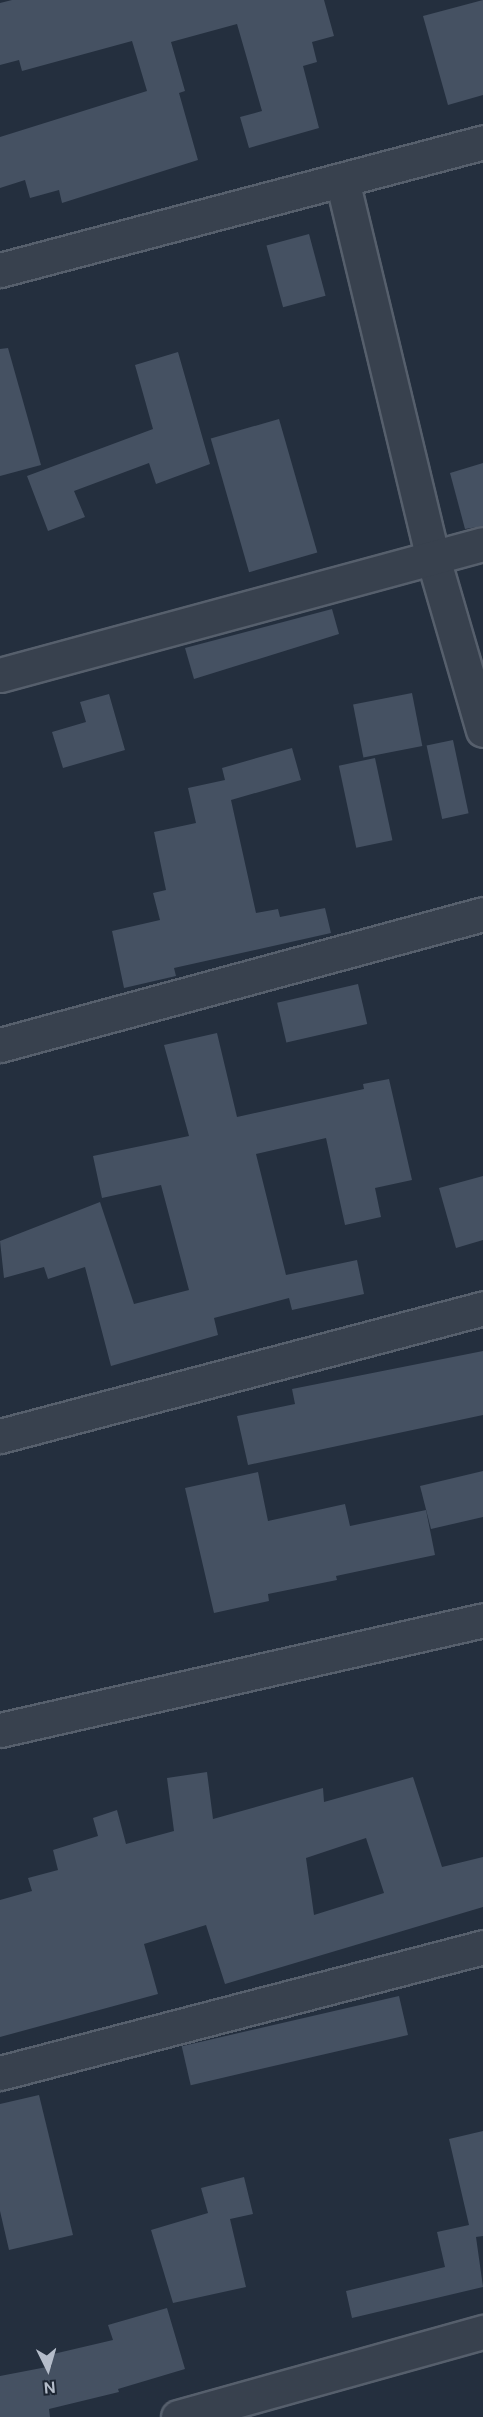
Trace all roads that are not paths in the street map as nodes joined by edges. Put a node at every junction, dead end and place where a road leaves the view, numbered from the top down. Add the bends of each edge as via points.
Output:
1 (483, 142) edge
2 (342, 180) junction
3 (0, 270) edge
4 (483, 544) edge
5 (433, 558) junction
6 (0, 675) edge
7 (483, 730) edge
8 (483, 914) edge
9 (0, 1045) edge
10 (483, 1308) edge
11 (0, 1436) edge
12 (483, 1620) edge
13 (0, 1730) edge
14 (483, 1947) edge
15 (0, 2073) edge
16 (483, 2332) edge
17 (178, 2417) edge

1 - 2 street
2 - 3 street
2 - 5 street
4 - 5 street
5 - 6 street
5 - 7 street
8 - 9 street
10 - 11 street
12 - 13 street
14 - 15 street
16 - 17 street

